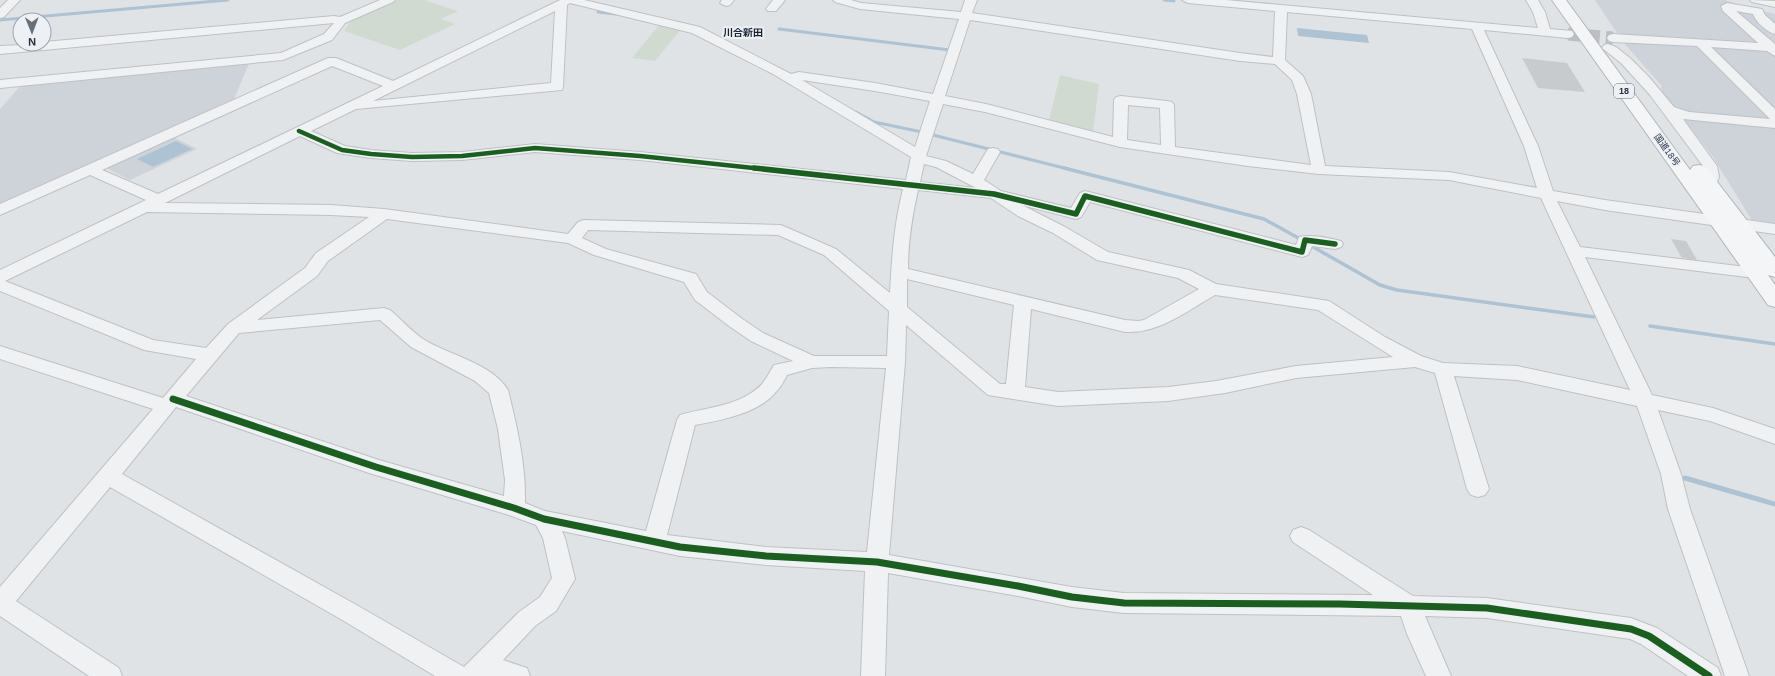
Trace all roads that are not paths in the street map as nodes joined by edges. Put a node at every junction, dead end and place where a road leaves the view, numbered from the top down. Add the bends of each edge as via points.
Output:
1 (14, 0) edge
2 (389, 0) edge
3 (839, 0) edge
4 (972, 0) edge
5 (1188, 0) edge
6 (1532, 0) edge
7 (1559, 0) edge
8 (1571, 0) edge
9 (566, 1) edge
10 (604, 4) edge
11 (1775, 4) edge
12 (1757, 6) edge
13 (1281, 9) junction
14 (0, 15) edge
15 (1775, 15) edge
16 (967, 16) junction
17 (341, 21) junction
18 (1476, 25) junction
19 (1775, 30) edge
20 (1545, 31) junction
21 (1568, 34) tunnel mouth
22 (1610, 43) junction
23 (1700, 43) junction
24 (1774, 49) edge
25 (0, 50) edge
26 (1279, 61) junction
27 (788, 78) junction
28 (0, 84) edge
29 (392, 85) junction
30 (938, 99) junction
31 (348, 107) junction
32 (1670, 110) junction
33 (1775, 117) edge
34 (1775, 124) edge
35 (1682, 126) junction
36 (1775, 127) edge
37 (299, 131) junction
38 (1120, 143) junction
39 (1168, 150) junction
40 (993, 152) dead end
41 (918, 156) junction
42 (90, 170) junction
43 (1320, 170) junction
44 (976, 181) junction
45 (1710, 184) junction
46 (910, 185) junction
47 (994, 194) junction
48 (1547, 195) junction
49 (151, 204) junction
50 (0, 210) edge
51 (384, 214) junction
52 (1717, 221) junction
53 (1739, 224) junction
54 (1775, 229) edge
55 (572, 239) junction
56 (1335, 244) dead end
57 (1573, 251) junction
58 (1775, 271) edge
59 (900, 272) junction
60 (1755, 273) junction
61 (0, 277) edge
62 (0, 285) edge
63 (1212, 289) junction
64 (1775, 300) edge
65 (1023, 301) junction
66 (899, 311) junction
67 (234, 328) junction
68 (0, 352) edge
69 (210, 355) junction
70 (1415, 361) junction
71 (812, 362) junction
72 (896, 362) junction
73 (1443, 369) junction
74 (1015, 392) junction
75 (170, 402) junction
76 (1645, 402) junction
77 (1775, 437) edge
78 (108, 476) junction
79 (1478, 489) dead end
80 (514, 508) junction
81 (544, 519) junction
82 (1302, 536) dead end
83 (654, 542) junction
84 (877, 562) junction
85 (0, 603) edge
86 (1409, 606) junction
87 (477, 670) edge
88 (110, 676) edge
89 (457, 676) edge
90 (518, 676) edge
91 (873, 676) edge
92 (1439, 676) edge
93 (1709, 676) edge
94 (1737, 676) edge

1 - 14 street
2 - 17 street
3 - 16 street via 860,6
4 - 16 street
5 - 13 street
6 - 20 street
7 - 52 highway, 国道18号 / 18
8 - 22 highway, 国道18号 / 18
9 - 10 street
9 - 29 street
9 - 31 street via 557,87
10 - 27 street via 696,30
11 - 12 street
12 - 15 street
12 - 19 street via 1759,16
12 - 24 street via 1727,6 1727,9
13 - 18 street
13 - 26 street
16 - 26 street
16 - 30 street
17 - 25 street
17 - 28 street via 328,37 283,56
18 - 20 street
18 - 48 street via 1531,146
20 - 21 street
22 - 23 street
22 - 32 street
22 - 45 highway, 国道18号 / 18
23 - 24 street
23 - 33 street
26 - 43 street via 1298,79 1304,94
27 - 30 street via 799,76
27 - 41 street
29 - 31 street
29 - 42 street via 332,61
30 - 38 street via 986,108
30 - 41 street
31 - 37 street
32 - 34 street via 1687,116
32 - 35 street
35 - 36 street via 1690,122
35 - 45 street via 1710,166
37 - 46 street via 342,150 378,154 412,157 462,156 536,148 640,156
37 - 49 street
38 - 39 street
38 - 39 street via 1121,100 1166,105
39 - 43 street
40 - 44 street
41 - 44 street
41 - 46 street
42 - 49 street
42 - 50 street
43 - 48 street via 1449,176
44 - 47 street
45 - 53 highway, 国道18号 / 18
46 - 47 street
46 - 59 street via 902,232
47 - 56 street via 1076,214 1085,196 1302,252 1304,242
47 - 63 street via 1023,213 1059,230 1103,256 1183,274
48 - 52 street
48 - 57 street
49 - 51 street
49 - 61 street
51 - 55 street
51 - 67 street via 322,257 311,272
52 - 53 street
52 - 60 highway, 国道18号 / 18
53 - 54 street
53 - 58 highway, 国道18号 / 18
55 - 66 street via 584,225 781,230 830,252
55 - 71 street via 618,258 690,278 701,296 735,322 757,337
57 - 60 street
57 - 76 street
59 - 65 street
59 - 66 street
60 - 64 highway, 国道18号 / 18
62 - 69 street via 150,346
63 - 65 street via 1150,324 1138,326 1126,326
63 - 70 street via 1322,305
65 - 74 street
66 - 72 street
66 - 74 street via 995,390
67 - 69 street
67 - 80 street via 384,314 417,343 482,376 498,390 508,429 515,480
68 - 75 street
69 - 75 street
70 - 73 street
70 - 74 street via 1296,372 1168,394 1058,399
71 - 72 street
71 - 83 street via 781,370 768,389 755,398 726,411 687,420
72 - 84 street
73 - 76 street via 1517,373
73 - 79 street
75 - 78 street
75 - 80 street
76 - 77 street via 1713,415
76 - 94 street
78 - 85 street
78 - 89 street
80 - 81 street
81 - 83 street
81 - 87 street via 554,538 564,579 548,604 527,619
82 - 86 street
83 - 84 street via 766,556
84 - 86 street via 1072,597 1124,603
84 - 91 street
85 - 88 street
86 - 92 street
86 - 93 street via 1487,608 1630,629 1648,636
87 - 90 street

